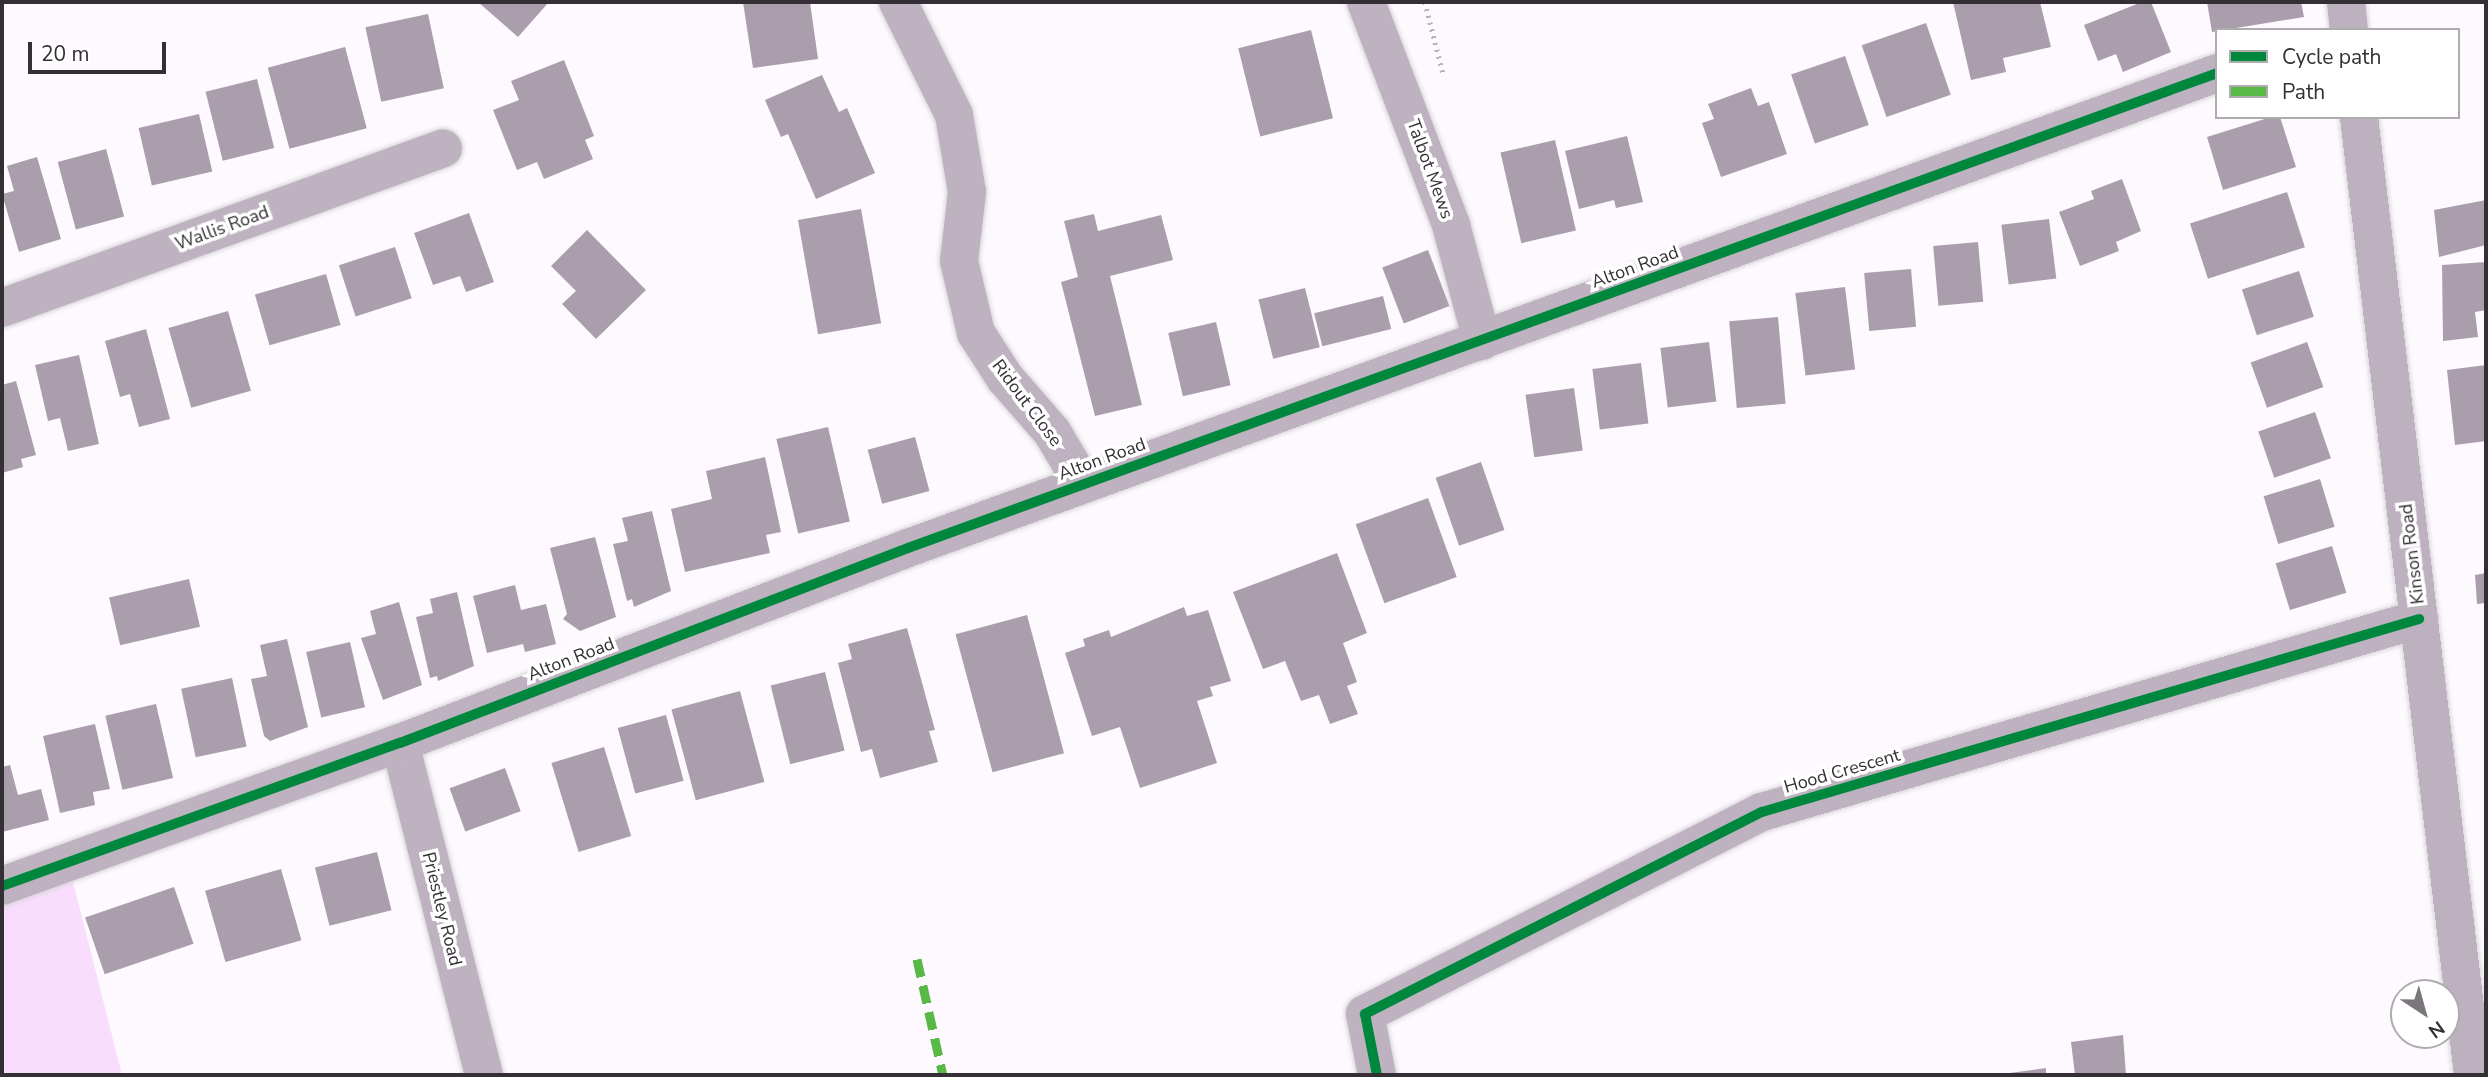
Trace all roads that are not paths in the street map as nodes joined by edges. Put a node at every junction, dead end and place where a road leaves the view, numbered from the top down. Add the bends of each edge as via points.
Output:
1 (898, 2) edge
2 (1366, 2) edge
3 (2215, 74) edge
4 (2359, 119) edge
5 (443, 149) dead end
6 (2, 308) edge
7 (1482, 341) junction
8 (1083, 484) junction
9 (2419, 619) junction
10 (400, 743) junction
11 (2, 886) edge
12 (484, 1075) edge
13 (1377, 1075) edge
14 (2473, 1075) edge

1 - 8 street, Ridout Close via 954,115 967,192 959,261 976,333 1004,379 1052,432
2 - 7 street, Talbot Mews via 1451,225
3 - 7 street, Alton Road
4 - 9 street, Kinson Road
5 - 6 street, Wallis Road
7 - 8 street, Alton Road
8 - 10 street, Alton Road
9 - 13 street, Hood Crescent via 1762,812 1365,1014
9 - 14 street, Kinson Road
10 - 11 street, Alton Road
10 - 12 street, Priestley Road

